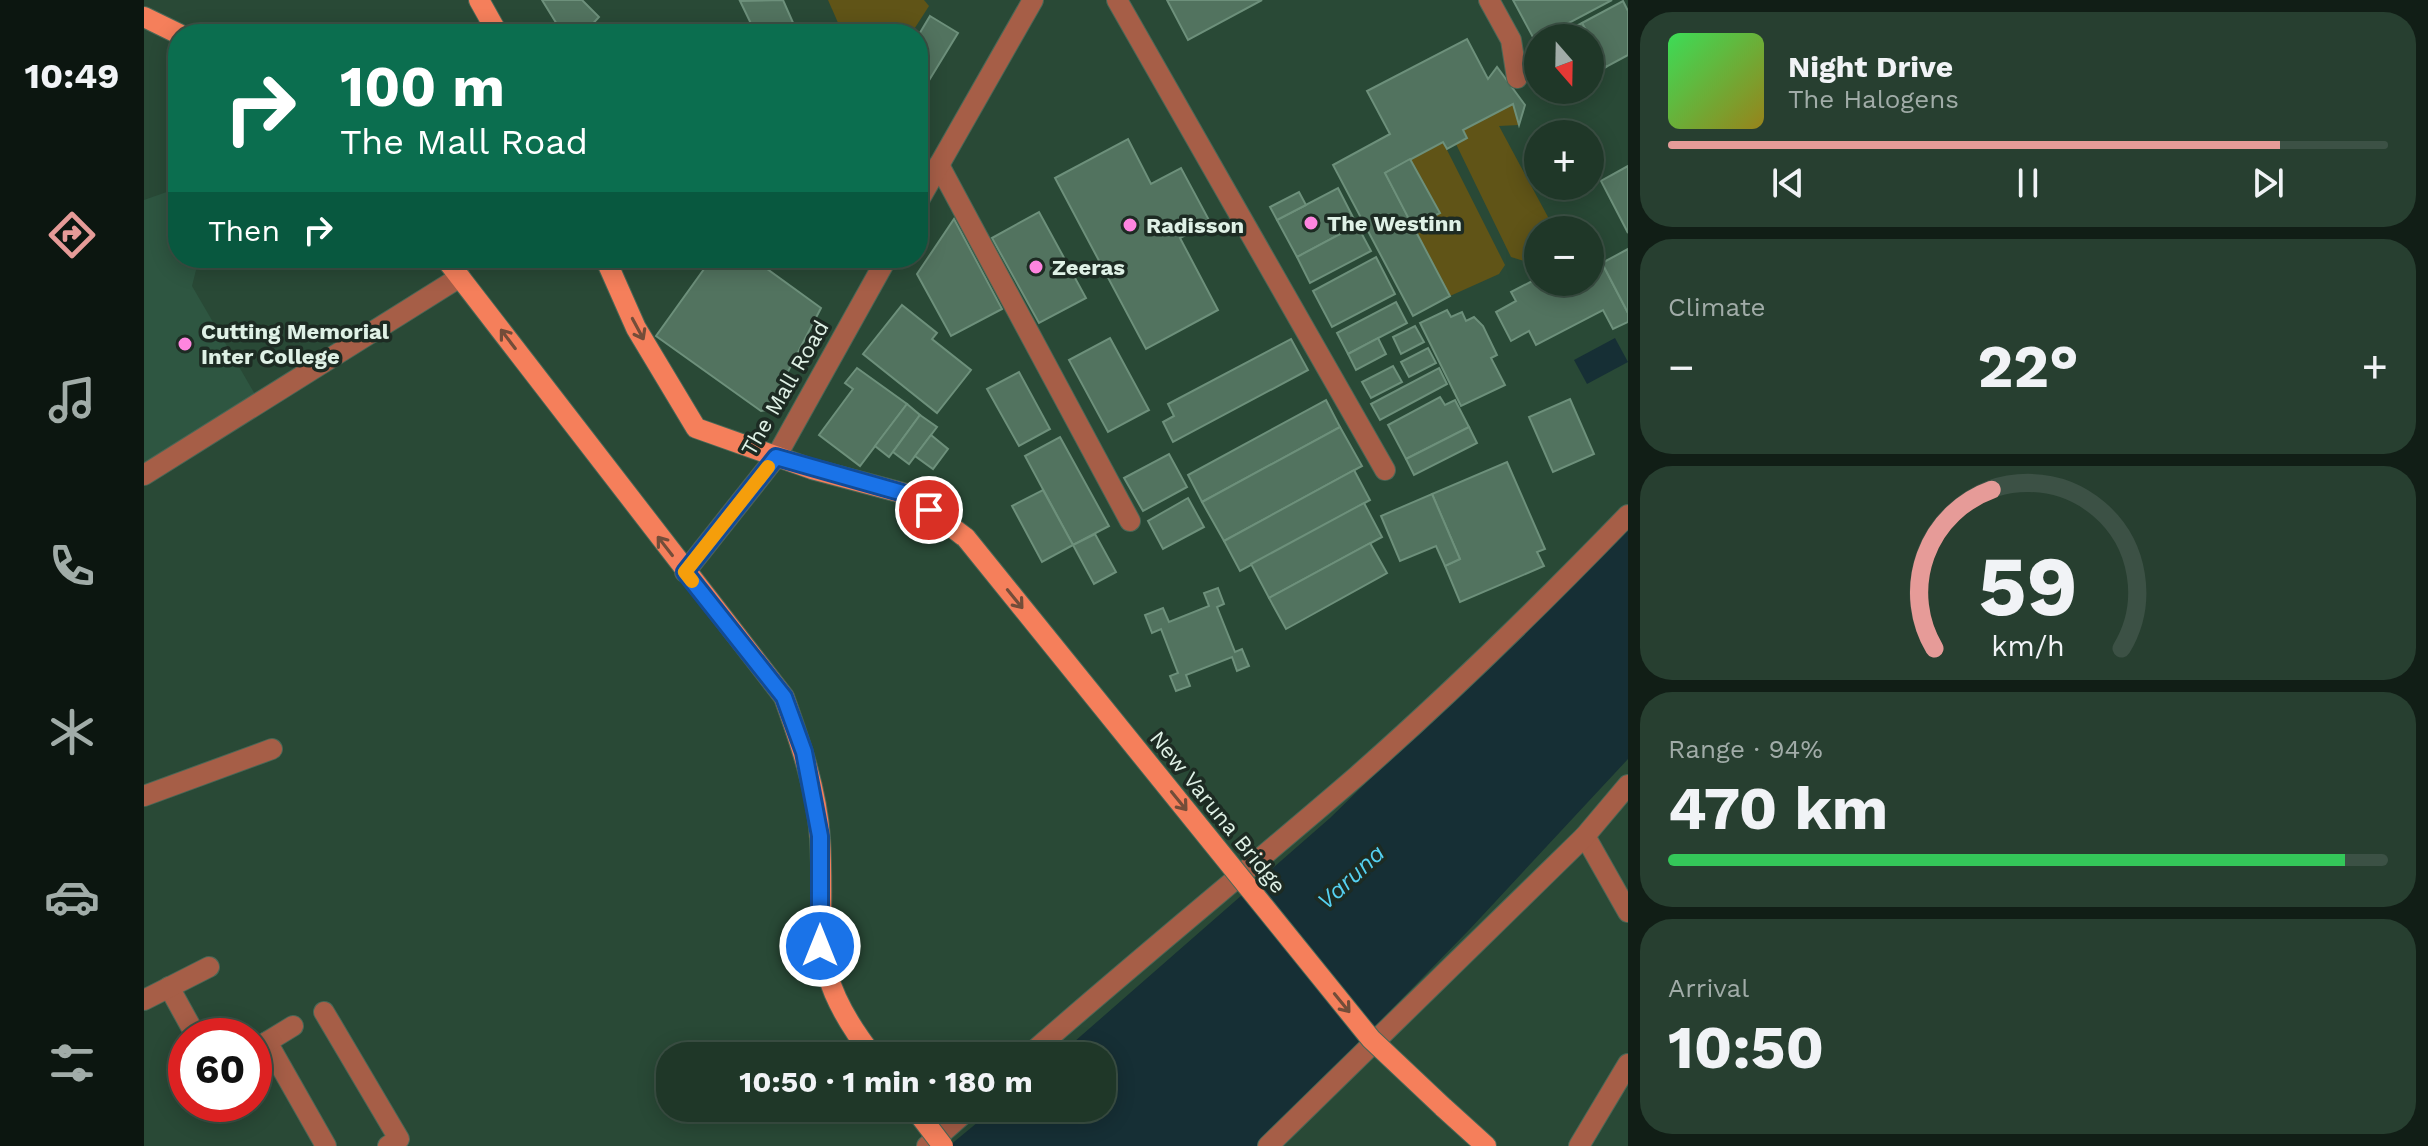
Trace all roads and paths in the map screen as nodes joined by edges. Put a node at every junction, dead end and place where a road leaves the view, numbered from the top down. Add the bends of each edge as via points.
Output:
1 (479, 0) edge
2 (1033, 0) edge
3 (1117, 0) edge
4 (1489, 0) edge
5 (144, 17) edge
6 (492, 24) edge
7 (168, 29) edge
8 (1517, 78) dead end
9 (939, 165) junction
10 (928, 184) edge
11 (453, 268) edge
12 (609, 268) edge
13 (881, 268) edge
14 (460, 277) junction
15 (776, 457) junction
16 (1385, 470) dead end
17 (144, 475) edge
18 (1628, 515) edge
19 (1130, 521) dead end
20 (685, 572) junction
21 (272, 749) dead end
22 (1628, 785) edge
23 (144, 796) edge
24 (1585, 836) junction
25 (1628, 912) edge
26 (209, 967) dead end
27 (169, 987) junction
28 (144, 1000) edge
29 (324, 1012) dead end
30 (186, 1018) edge
31 (293, 1026) dead end
32 (272, 1039) edge
33 (862, 1042) edge
34 (1044, 1042) edge
35 (272, 1064) edge
36 (1628, 1064) edge
37 (1628, 1091) edge
38 (1595, 1121) junction
39 (925, 1122) edge
40 (954, 1122) edge
41 (326, 1146) edge
42 (388, 1146) edge
43 (927, 1146) edge
44 (943, 1146) edge
45 (1268, 1146) edge
46 (1486, 1146) edge
47 (1579, 1146) edge

1 - 6 main road
2 - 9 street
3 - 16 street
4 - 8 street via 1511,40
5 - 7 main road
9 - 10 street
9 - 19 street
11 - 14 main road
12 -> 15 main road, New Varuna Bridge via 636,328 696,428
13 - 15 street, The Mall Road
14 - 17 street
20 -> 14 main road
15 - 20 street, The Mall Road
15 -> 46 main road, New Varuna Bridge, bridge via 910,495 966,538 1371,1039
18 - 34 street via 1545,601 1357,775
20 - 33 main road via 784,697 804,752 820,836 820,946 827,978 846,1021
21 - 23 street
22 - 24 street
24 - 25 street
24 - 45 street
26 - 27 street
27 - 28 street
27 - 30 street
29 - 42 street via 399,1139
31 - 32 street
35 - 41 street
36 - 38 street
37 - 38 street
38 - 47 street
39 - 44 main road, bridge
40 - 43 street

